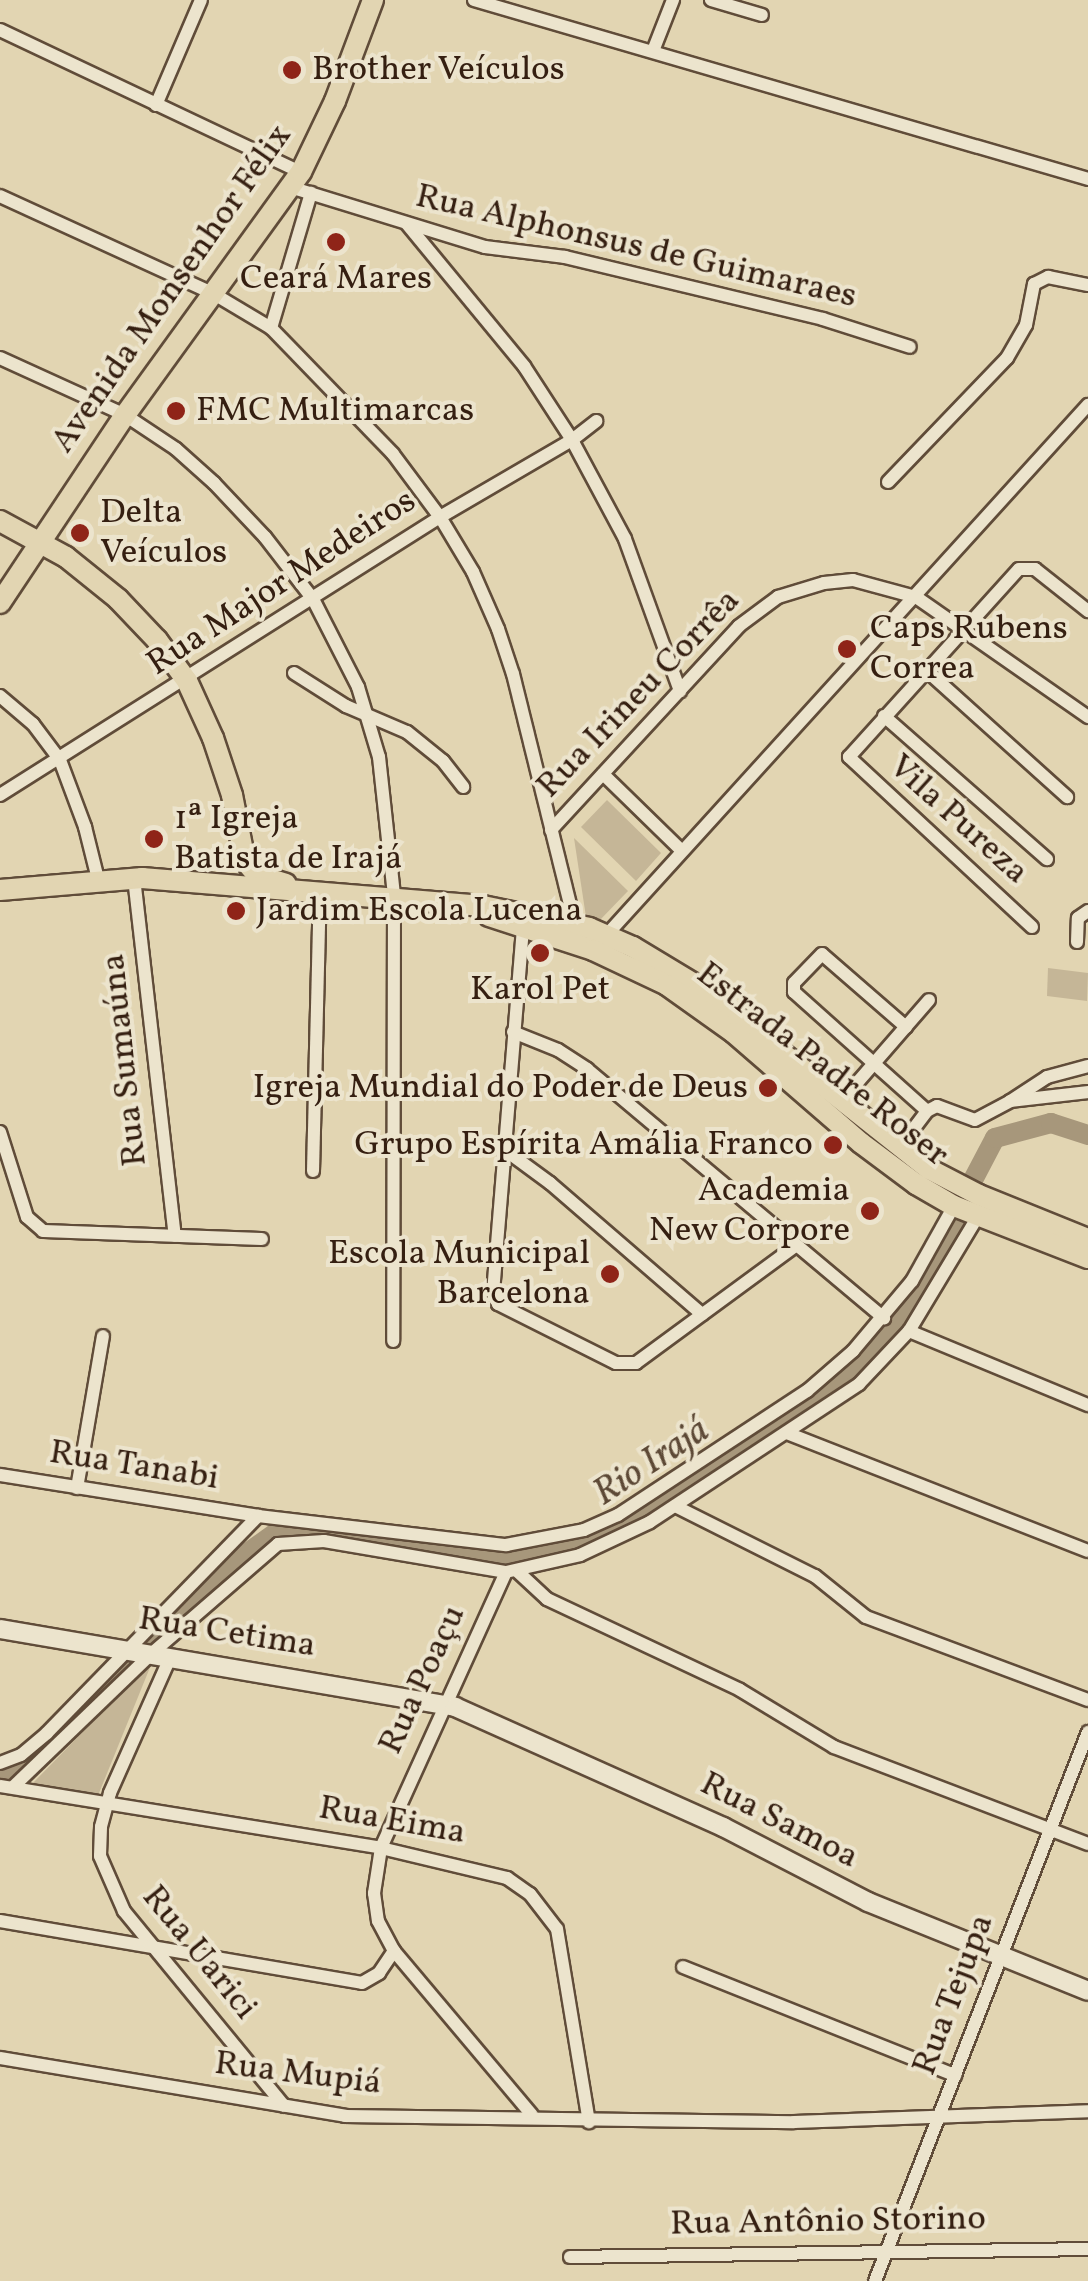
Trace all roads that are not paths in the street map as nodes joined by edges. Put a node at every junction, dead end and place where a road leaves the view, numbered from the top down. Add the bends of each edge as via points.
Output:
1 (202, 0) edge
2 (373, 0) edge
3 (474, 0) edge
4 (673, 0) edge
5 (710, 0) edge
6 (762, 15) dead end
7 (0, 30) edge
8 (653, 51) junction
9 (156, 105) junction
10 (295, 179) junction
11 (1088, 179) edge
12 (311, 193) junction
13 (0, 196) edge
14 (407, 224) junction
15 (1088, 285) edge
16 (214, 294) junction
17 (271, 328) junction
18 (910, 347) dead end
19 (0, 358) edge
20 (1088, 406) edge
21 (125, 415) junction
22 (596, 421) dead end
23 (572, 440) junction
24 (888, 482) dead end
25 (57, 513) junction
26 (440, 517) junction
27 (2, 522) edge
28 (39, 540) junction
29 (21, 568) junction
30 (916, 597) junction
31 (313, 599) junction
32 (0, 603) edge
33 (1088, 611) edge
34 (964, 628) junction
35 (926, 670) junction
36 (294, 673) dead end
37 (187, 681) junction
38 (680, 691) junction
39 (0, 696) edge
40 (368, 713) junction
41 (884, 716) junction
42 (1088, 716) edge
43 (60, 760) junction
44 (603, 774) junction
45 (463, 787) dead end
46 (0, 796) edge
47 (1067, 797) dead end
48 (551, 830) junction
49 (240, 841) junction
50 (682, 851) junction
51 (1047, 859) dead end
52 (138, 878) junction
53 (98, 879) junction
54 (0, 890) edge
55 (319, 894) junction
56 (394, 896) junction
57 (458, 905) junction
58 (1088, 910) edge
59 (575, 924) junction
60 (1032, 927) dead end
61 (523, 928) junction
62 (600, 942) junction
63 (1076, 942) dead end
64 (929, 1000) dead end
65 (906, 1027) junction
66 (513, 1032) junction
67 (873, 1064) junction
68 (1088, 1066) edge
69 (1088, 1092) edge
70 (843, 1099) junction
71 (1010, 1101) junction
72 (926, 1111) junction
73 (0, 1132) edge
74 (899, 1148) junction
75 (504, 1150) junction
76 (312, 1171) dead end
77 (954, 1206) junction
78 (978, 1216) junction
79 (175, 1236) junction
80 (1088, 1238) edge
81 (262, 1239) dead end
82 (794, 1247) junction
83 (1088, 1258) edge
84 (702, 1314) junction
85 (884, 1318) junction
86 (909, 1331) junction
87 (103, 1336) dead end
88 (393, 1341) dead end
89 (1088, 1405) edge
90 (787, 1433) junction
91 (0, 1476) edge
92 (77, 1488) junction
93 (676, 1506) junction
94 (258, 1516) junction
95 (1088, 1551) edge
96 (512, 1572) junction
97 (0, 1629) edge
98 (129, 1650) junction
99 (151, 1654) junction
100 (170, 1658) junction
101 (1088, 1700) edge
102 (443, 1703) junction
103 (1088, 1732) edge
104 (0, 1763) edge
105 (6, 1786) edge
106 (106, 1804) junction
107 (1049, 1829) junction
108 (1088, 1844) edge
109 (381, 1848) junction
110 (0, 1920) edge
111 (152, 1947) junction
112 (394, 1952) junction
113 (1002, 1957) junction
114 (682, 1967) dead end
115 (1088, 1992) edge
116 (0, 2058) edge
117 (955, 2075) junction
118 (284, 2106) junction
119 (1088, 2111) edge
120 (532, 2115) junction
121 (937, 2119) junction
122 (588, 2122) junction
123 (1088, 2248) edge
124 (887, 2250) junction
125 (570, 2257) dead end
126 (875, 2281) edge

1 - 9 street
2 - 10 main road, Avenida Monsenhor Félix via 335,101
3 - 8 street
4 - 8 street
5 - 6 street
7 - 9 street, Rua Alphonsus de Guimaraes
8 - 11 street
9 - 10 street, Rua Alphonsus de Guimaraes
10 - 12 street, Rua Alphonsus de Guimaraes
10 - 16 main road, Avenida Monsenhor Félix
12 - 14 street, Rua Alphonsus de Guimaraes
12 - 17 street
13 - 16 street
14 - 18 street, Rua Alphonsus de Guimaraes via 485,247 565,257 823,319
14 - 23 street via 524,366
15 - 24 street via 1048,277 1034,284 1026,325 1007,358
16 - 17 street
16 - 21 main road, Avenida Monsenhor Félix
17 - 26 street via 368,425
19 - 21 street
20 - 30 street
21 - 25 main road, Avenida Monsenhor Félix
21 - 31 street via 214,483
22 - 23 street, Rua Major Medeiros
23 - 26 street, Rua Major Medeiros
23 - 38 street via 624,539
25 - 27 main road via 37,536
25 - 28 main road, Avenida Monsenhor Félix
26 - 31 street, Rua Major Medeiros
26 - 48 street via 498,629
27 - 28 main road
27 - 29 main road
28 - 29 main road, Avenida Monsenhor Félix
28 - 37 main road via 118,599
29 - 32 main road, Avenida Monsenhor Félix
30 - 34 street, Rua Irineu Corrêa
30 - 38 street, Rua Irineu Corrêa via 853,580 778,597 738,626
30 - 50 street
31 - 37 street, Rua Major Medeiros
31 - 40 street
33 - 34 street via 1025,566
34 - 35 street
34 - 42 street, Rua Irineu Corrêa
35 - 41 street
35 - 47 street
36 - 40 street
37 - 43 street, Rua Major Medeiros
37 - 49 main road via 224,767
38 - 44 street, Rua Irineu Corrêa
39 - 43 street
40 - 45 street via 408,732
40 - 56 street via 388,813
41 - 51 street, Vila Pureza
41 - 60 street, Vila Pureza via 850,754 858,770
43 - 46 street, Rua Major Medeiros
43 - 53 street
44 - 48 street, Rua Irineu Corrêa
44 - 50 street
48 - 59 street
49 - 52 main road via 230,872
49 - 55 main road via 257,875
50 - 62 street
52 - 53 main road, Estrada Padre Roser
52 - 55 main road, Estrada Padre Roser
52 - 79 street, Rua Sumaúna
53 - 54 main road, Estrada Padre Roser
55 - 56 main road, Estrada Padre Roser
55 - 76 street
56 - 57 main road, Estrada Padre Roser
56 - 88 street
57 - 59 main road, Estrada Padre Roser
57 - 61 main road, Estrada Padre Roser
58 - 63 street via 1078,918
59 - 62 main road, Estrada Padre Roser
61 - 62 main road, Estrada Padre Roser
61 - 66 street
62 - 70 main road, Estrada Padre Roser via 699,987
62 - 77 main road, Estrada Padre Roser via 734,1032 872,1152
64 - 65 street
65 - 67 street
65 - 67 street via 822,954 794,983 794,992
66 - 75 street
66 - 82 street via 586,1070
67 - 70 street
67 - 72 street
68 - 71 street via 1047,1077
69 - 71 street
70 - 74 main road, Estrada Padre Roser
71 - 72 street via 975,1120 937,1106
72 - 74 street
73 - 79 street via 27,1217 37,1228
74 - 80 main road, Estrada Padre Roser via 950,1180
75 - 84 street
75 - 84 street via 493,1290 504,1309 627,1364 652,1355
77 - 78 main road, Estrada Padre Roser
77 - 85 street, Rua Tanabi
78 - 83 main road, Estrada Padre Roser
78 - 86 street
79 - 81 street
82 - 84 street
82 - 85 street
85 - 94 street, Rua Tanabi via 807,1391 654,1494 584,1530 476,1544
86 - 89 street
86 - 90 street via 858,1384
87 - 92 street
90 - 93 street
90 - 95 street
91 - 92 street, Rua Tanabi
92 - 94 street, Rua Tanabi
93 - 96 street via 614,1542
93 - 101 street via 815,1576 866,1617
94 - 98 street
96 - 99 street via 293,1540 264,1552
96 - 102 street, Rua Poaçu
96 - 107 street via 546,1599 740,1690 834,1748
97 - 98 street, Rua Cetima
98 - 99 street, Rua Cetima
98 - 104 street via 33,1746
99 - 100 street, Rua Cetima
99 - 105 street
100 - 102 street, Rua Cetima
100 - 106 street, Rua Uarici
102 - 109 street, Rua Poaçu
102 - 113 street, Rua Samoa via 722,1827 868,1902
103 - 107 street, Rua Tejupa
105 - 106 street, Rua Eima
106 - 109 street, Rua Eima
106 - 111 street, Rua Uarici via 100,1841 105,1874
107 - 108 street
107 - 113 street, Rua Tejupa
109 - 112 street, Rua Poaçu via 375,1908
109 - 122 street, Rua Eima via 508,1878 550,1916 566,1963
110 - 111 street
111 - 112 street via 362,1983 380,1973
111 - 118 street, Rua Uarici
112 - 120 street, Rua Poaçu
113 - 115 street, Rua Samoa
113 - 117 street, Rua Tejupa
114 - 117 street
116 - 118 street, Rua Mupiá
117 - 121 street, Rua Tejupa
118 - 120 street, Rua Mupiá via 345,2116
119 - 121 street, Rua Mupiá
120 - 122 street, Rua Mupiá
121 - 122 street, Rua Mupiá
121 - 124 street, Rua Tejupa
123 - 124 street, Rua Antônio Storino
124 - 125 street, Rua Antônio Storino
124 - 126 street, Rua Tejupa

